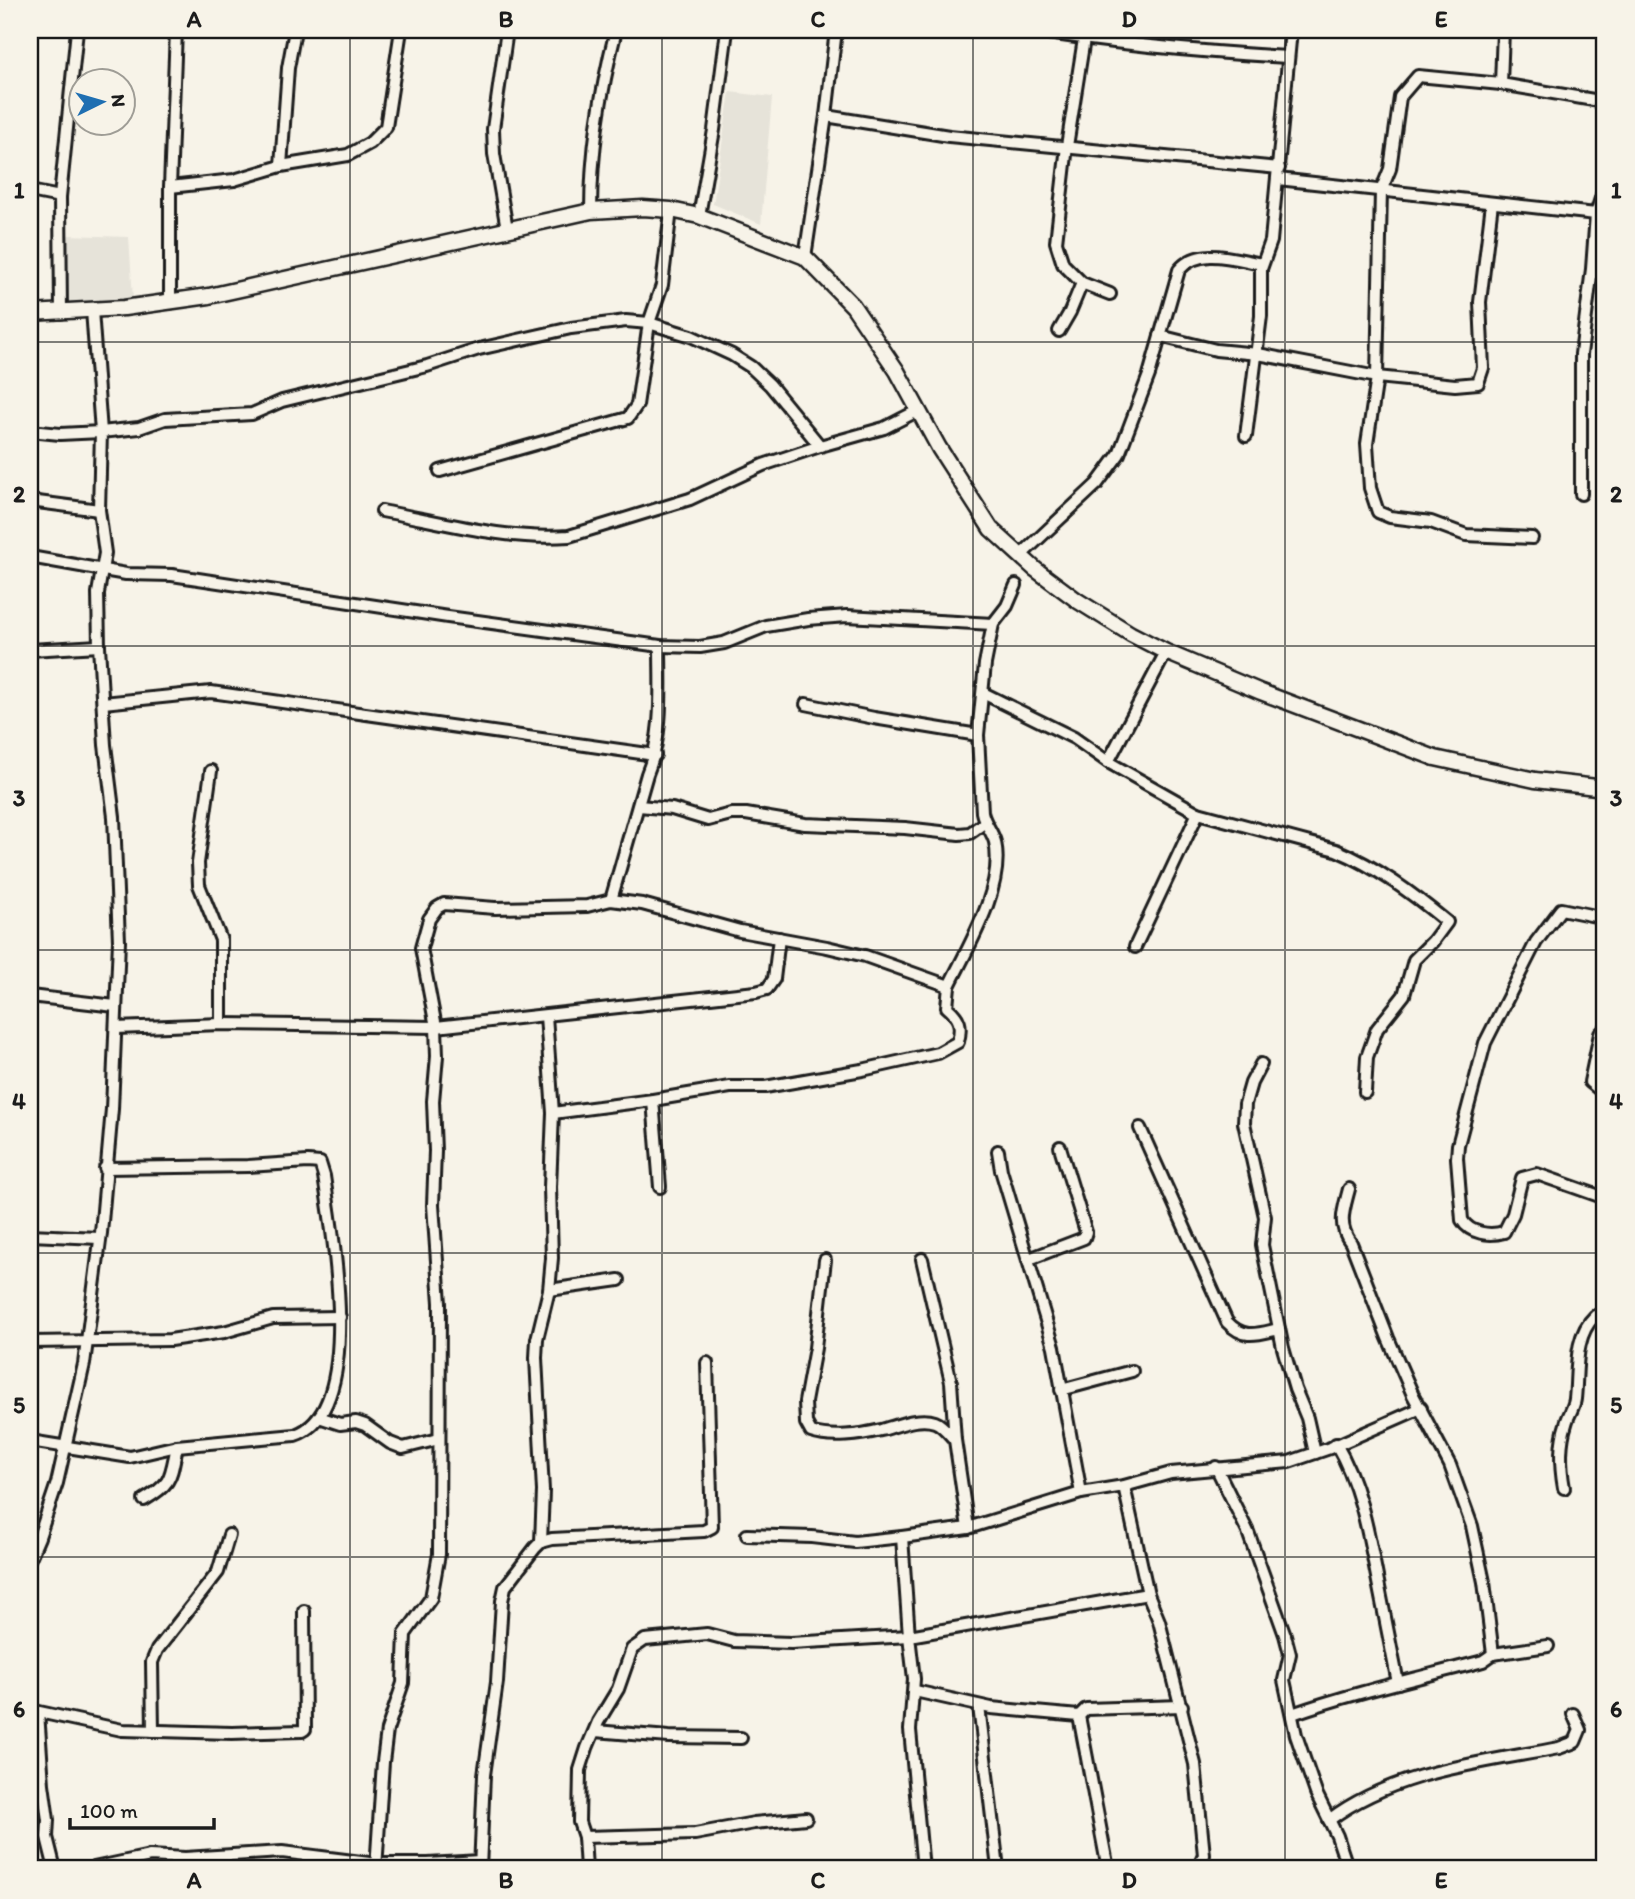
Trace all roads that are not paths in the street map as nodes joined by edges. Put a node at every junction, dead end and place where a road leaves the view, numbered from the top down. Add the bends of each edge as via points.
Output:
1 (78, 30) edge
2 (176, 30) edge
3 (295, 30) edge
4 (401, 30) edge
5 (508, 30) edge
6 (616, 30) edge
7 (727, 30) edge
8 (836, 30) edge
9 (1029, 30) edge
10 (1291, 30) edge
11 (1503, 30) edge
12 (1107, 35) edge
13 (1084, 39) junction
14 (1288, 57) junction
15 (1501, 84) junction
16 (1605, 102) edge
17 (826, 116) junction
18 (1067, 146) junction
19 (281, 166) junction
20 (1278, 174) junction
21 (1605, 186) edge
22 (170, 187) junction
23 (30, 191) edge
24 (1381, 191) junction
25 (60, 197) junction
26 (1492, 203) junction
27 (671, 210) junction
28 (591, 211) junction
29 (1596, 214) junction
30 (699, 216) junction
31 (508, 229) junction
32 (805, 257) junction
33 (1262, 264) junction
34 (1082, 282) junction
35 (1110, 294) dead end
36 (170, 303) junction
37 (92, 310) junction
38 (30, 313) edge
39 (61, 313) junction
40 (649, 323) junction
41 (1059, 331) dead end
42 (1160, 336) junction
43 (1258, 354) junction
44 (1377, 377) junction
45 (919, 410) junction
46 (30, 431) edge
47 (101, 432) junction
48 (1246, 436) dead end
49 (820, 446) junction
50 (440, 471) dead end
51 (1581, 494) dead end
52 (30, 501) edge
53 (99, 510) junction
54 (382, 511) dead end
55 (1532, 538) dead end
56 (1020, 556) junction
57 (30, 557) edge
58 (102, 571) junction
59 (1016, 585) dead end
60 (993, 624) junction
61 (99, 646) junction
62 (660, 646) junction
63 (30, 650) edge
64 (1166, 652) junction
65 (983, 693) junction
66 (103, 703) junction
67 (806, 704) dead end
68 (978, 735) junction
69 (655, 755) junction
70 (1108, 762) junction
71 (211, 771) dead end
72 (1605, 788) edge
73 (639, 806) junction
74 (1198, 813) junction
75 (984, 823) junction
76 (611, 900) junction
77 (1605, 918) edge
78 (779, 938) junction
79 (1135, 947) dead end
80 (949, 986) junction
81 (30, 996) edge
82 (115, 1006) junction
83 (546, 1016) junction
84 (221, 1024) junction
85 (436, 1027) junction
86 (116, 1028) junction
87 (1605, 1029) edge
88 (1261, 1064) dead end
89 (1605, 1091) edge
90 (1365, 1092) dead end
91 (653, 1100) junction
92 (553, 1112) junction
93 (1140, 1128) dead end
94 (1060, 1147) dead end
95 (998, 1151) dead end
96 (105, 1168) junction
97 (660, 1187) dead end
98 (1349, 1189) dead end
99 (1605, 1198) edge
100 (30, 1235) edge
101 (99, 1238) junction
102 (922, 1259) dead end
103 (1029, 1259) junction
104 (825, 1260) dead end
105 (618, 1280) dead end
106 (549, 1290) junction
107 (1605, 1314) edge
108 (341, 1317) junction
109 (1279, 1329) junction
110 (88, 1341) junction
111 (30, 1342) edge
112 (707, 1363) dead end
113 (1132, 1371) dead end
114 (1060, 1390) junction
115 (1421, 1408) junction
116 (318, 1417) junction
117 (439, 1440) junction
118 (955, 1440) junction
119 (30, 1441) edge
120 (1336, 1444) junction
121 (177, 1446) junction
122 (66, 1447) junction
123 (1315, 1453) junction
124 (1216, 1467) junction
125 (1124, 1486) junction
126 (1563, 1488) dead end
127 (1081, 1493) junction
128 (144, 1500) dead end
129 (968, 1528) junction
130 (229, 1535) dead end
131 (747, 1535) dead end
132 (902, 1537) junction
133 (541, 1542) junction
134 (30, 1559) edge
135 (1148, 1594) junction
136 (304, 1611) dead end
137 (909, 1636) junction
138 (1548, 1646) dead end
139 (1493, 1654) junction
140 (1398, 1683) junction
141 (915, 1691) junction
142 (979, 1706) junction
143 (1182, 1706) junction
144 (34, 1712) edge
145 (1292, 1714) junction
146 (1573, 1714) dead end
147 (1079, 1716) junction
148 (153, 1731) junction
149 (595, 1731) junction
150 (741, 1738) dead end
151 (806, 1818) dead end
152 (1329, 1821) junction
153 (584, 1837) junction
154 (480, 1865) edge
155 (376, 1866) edge
156 (55, 1869) edge
157 (89, 1869) edge
158 (586, 1869) edge
159 (923, 1869) edge
160 (998, 1869) edge
161 (1108, 1869) edge
162 (1198, 1869) edge
163 (1348, 1869) edge

1 - 25 street
2 - 22 street
3 - 19 street
4 - 19 street via 386,127 348,155
5 - 31 street via 493,130
6 - 28 street via 595,140
7 - 30 street
8 - 17 street
9 - 13 street
10 - 14 street
11 - 15 street
12 - 13 street
12 - 14 street via 1206,52
13 - 18 street
14 - 20 street
15 - 16 street
15 - 24 street via 1418,76 1400,97 1390,169
17 - 18 street via 949,136
17 - 32 street
18 - 20 street
18 - 34 street via 1056,242 1063,264
19 - 22 street via 234,180
20 - 24 street
20 - 33 street via 1271,241
21 - 29 street
22 - 36 street
23 - 25 street
24 - 26 street
24 - 44 street
25 - 39 street
26 - 29 street
26 - 44 street via 1480,302 1483,368 1478,383
27 - 28 street
27 - 30 street
27 - 40 street via 662,285
28 - 31 street
29 - 51 street via 1581,354
30 - 32 street
31 - 36 street
32 - 45 street via 853,306
33 - 42 street via 1197,256 1184,264
33 - 43 street
34 - 35 street
34 - 41 street
36 - 37 street
37 - 39 street
37 - 47 street
38 - 39 street
40 - 47 street via 572,328 479,349 282,401 252,414 165,419 139,428
40 - 49 street via 691,336 751,368
40 - 50 street via 637,405 628,418
42 - 43 street via 1216,350
42 - 56 street via 1125,442 1111,468
43 - 44 street
43 - 48 street
44 - 55 street via 1367,444 1370,488 1378,512 1466,534
45 - 49 street via 884,428
45 - 56 street via 991,529
46 - 47 street via 60,435
47 - 53 street
49 - 54 street via 763,465 690,499 569,536 488,531
52 - 53 street
53 - 58 street via 105,553
56 - 64 street via 1078,601
57 - 58 street
58 - 61 street
58 - 62 street via 172,575
59 - 60 street
60 - 62 street via 847,616 766,626 700,647
60 - 65 street
61 - 63 street
61 - 66 street
62 - 69 street via 661,713
64 - 70 street
64 - 72 street via 1435,758 1535,780
65 - 68 street
65 - 70 street via 1074,738
66 - 69 street via 211,692
66 - 82 street via 117,864
67 - 68 street
68 - 75 street
69 - 73 street
70 - 74 street
71 - 84 street via 198,863 199,885 220,940
73 - 75 street via 672,809 708,820 746,814 805,824 959,834 970,833
73 - 76 street
74 - 79 street
74 - 90 street via 1357,859 1396,882 1447,922 1414,960 1404,995 1377,1029 1367,1058
75 - 80 street via 995,848 992,890
76 - 78 street
76 - 85 street via 587,906 444,904 437,908 424,930 421,948
77 - 99 street via 1561,909 1536,942 1485,1043 1457,1158 1462,1220 1476,1232 1504,1231 1522,1178 1537,1174
78 - 80 street via 865,956
78 - 83 street via 774,979 767,989
80 - 91 street via 947,1007 958,1017 961,1029 958,1042 938,1053 765,1087 730,1087
81 - 82 street
82 - 86 street
83 - 85 street
83 - 92 street
84 - 85 street
84 - 86 street
85 - 117 street via 433,1205 440,1303
86 - 96 street
87 - 89 street via 1590,1082
88 - 109 street via 1244,1104 1244,1123 1265,1217 1262,1245
91 - 92 street
91 - 97 street
92 - 106 street
93 - 109 street via 1227,1322 1237,1333 1254,1335
94 - 103 street via 1086,1232 1084,1238
95 - 103 street
96 - 101 street
96 - 108 street via 320,1163
98 - 115 street via 1341,1220 1345,1235
100 - 101 street
101 - 110 street
102 - 118 street via 951,1382
103 - 114 street via 1054,1348
104 - 118 street via 805,1402 811,1432 833,1436 925,1420 942,1426
105 - 106 street
106 - 133 street via 536,1358
107 - 126 street via 1595,1316 1583,1334 1574,1406 1561,1447
108 - 110 street via 273,1318 170,1340
108 - 116 street via 332,1393
109 - 123 street
110 - 111 street
110 - 122 street
112 - 133 street via 712,1527
113 - 114 street
114 - 127 street
115 - 120 street
115 - 139 street via 1450,1465 1472,1525
116 - 117 street via 365,1425 403,1448
116 - 121 street via 305,1432 295,1435
117 - 155 street via 438,1564 431,1598 405,1634 402,1683 387,1730
118 - 129 street
119 - 122 street
120 - 123 street
120 - 140 street via 1356,1483
121 - 122 street via 130,1457
121 - 128 street via 168,1483
122 - 134 street
123 - 124 street via 1276,1465
124 - 125 street
124 - 145 street via 1244,1521 1285,1635 1290,1654 1284,1680
125 - 127 street
125 - 135 street
127 - 129 street
129 - 132 street
130 - 148 street via 218,1572 152,1662
131 - 132 street via 855,1542
132 - 137 street
133 - 154 street via 503,1592 484,1775
135 - 137 street
135 - 143 street
136 - 148 street via 304,1730
137 - 141 street
137 - 149 street via 791,1643 734,1641 707,1634 645,1640 632,1649 618,1689
138 - 139 street
139 - 140 street via 1483,1661
140 - 145 street
141 - 142 street
141 - 159 street via 910,1730
142 - 147 street
142 - 160 street
143 - 147 street via 1086,1710
143 - 162 street via 1195,1764 1204,1855
144 - 148 street via 113,1729
144 - 156 street via 47,1837
145 - 152 street
146 - 152 street via 1580,1730 1575,1742 1414,1779 1364,1797
147 - 161 street
149 - 150 street
149 - 153 street via 580,1770 579,1822
151 - 153 street via 695,1834
152 - 163 street
153 - 158 street
154 - 155 street
155 - 157 street via 282,1852 150,1856

